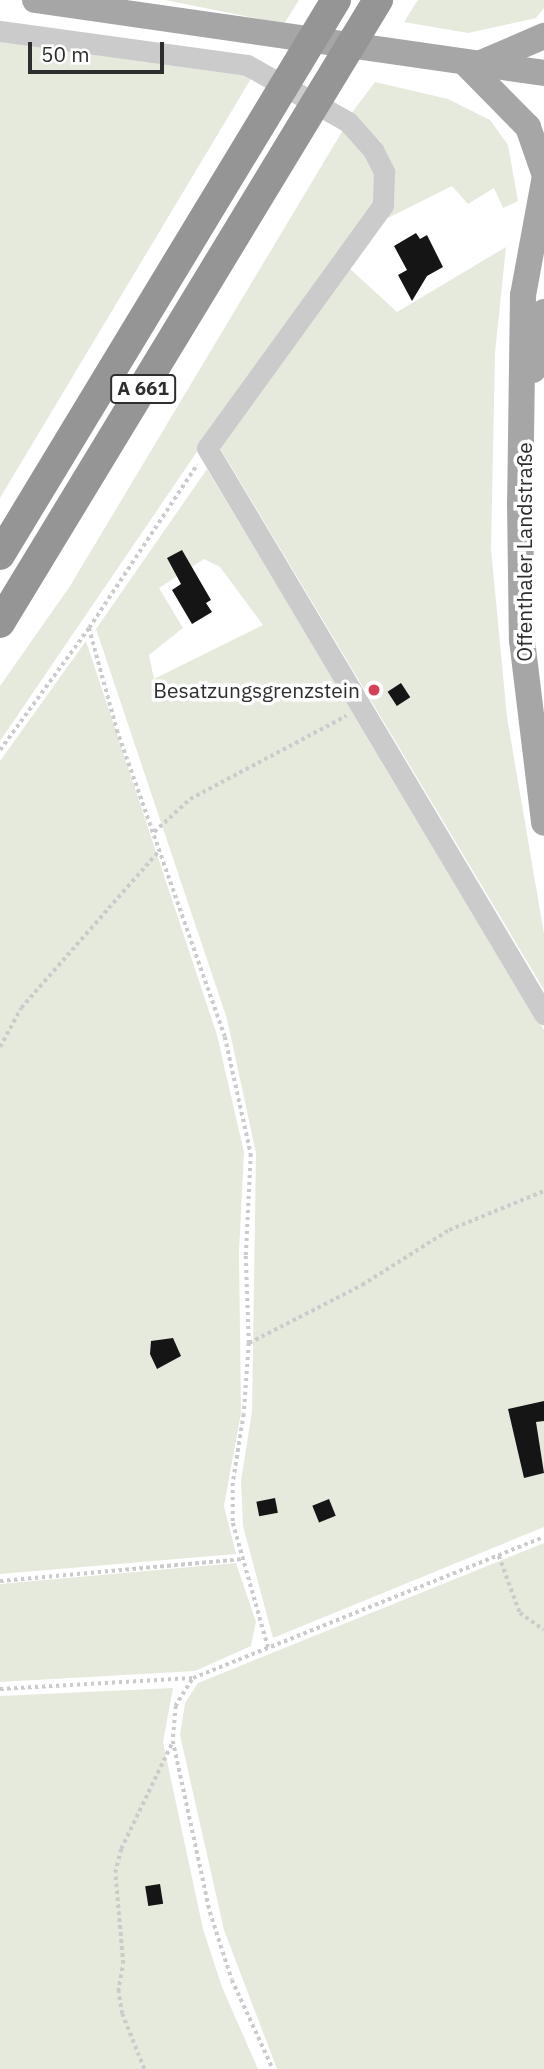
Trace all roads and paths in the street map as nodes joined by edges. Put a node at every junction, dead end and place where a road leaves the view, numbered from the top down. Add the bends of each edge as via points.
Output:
1 (34, 0) edge
2 (336, 0) edge
3 (378, 0) edge
4 (0, 31) edge
5 (544, 36) edge
6 (472, 64) junction
7 (544, 73) edge
8 (544, 173) edge
9 (544, 181) edge
10 (544, 312) edge
11 (524, 405) junction
12 (207, 448) junction
13 (0, 555) edge
14 (0, 623) edge
15 (89, 628) junction
16 (363, 710) junction
17 (0, 750) edge
18 (544, 823) edge
19 (154, 832) junction
20 (160, 850) junction
21 (544, 1014) edge
22 (0, 1047) edge
23 (544, 1191) edge
24 (249, 1343) junction
25 (544, 1537) edge
26 (499, 1556) junction
27 (243, 1559) junction
28 (0, 1581) edge
29 (544, 1630) edge
30 (268, 1647) junction
31 (193, 1678) junction
32 (0, 1689) edge
33 (173, 1741) junction
34 (144, 2069) edge
35 (273, 2069) edge

1 - 6 main road
2 - 13 highway, A 661
3 - 14 highway, A 661
4 - 12 lane via 247,65 348,122 373,150 384,172 383,205
5 - 6 main road
6 - 7 main road
6 - 8 main road via 528,127
9 - 11 main road, Offenthaler Landstraße via 523,295
10 - 11 main road, Offenthaler Landstraße
11 - 18 main road, Offenthaler Landstraße via 522,640
12 - 15 path
12 - 16 lane
15 - 17 path
15 - 19 path via 117,730
16 - 19 path via 316,729 191,799
16 - 21 lane
19 - 20 path
20 - 22 path via 21,1008
20 - 24 path via 225,1037 251,1154 246,1256
23 - 24 path via 449,1230 362,1285
24 - 27 path via 233,1483 233,1523
25 - 26 path
26 - 29 path via 520,1613
26 - 30 path
27 - 28 path
27 - 30 path
30 - 31 path
31 - 32 path
31 - 33 path via 176,1706
33 - 34 path via 121,1849 115,1873 123,1964 118,1992
33 - 35 path via 210,1912 232,1980

